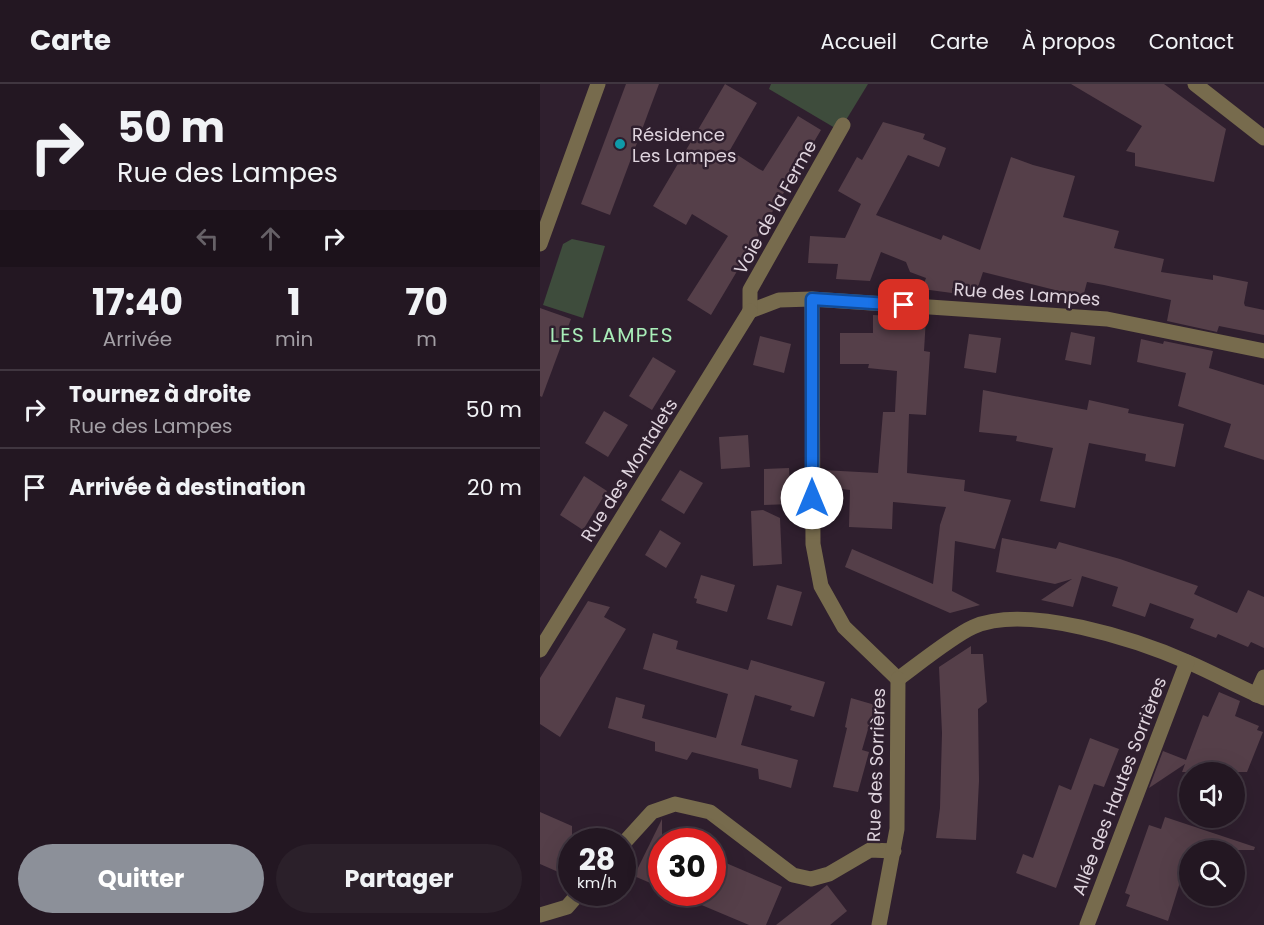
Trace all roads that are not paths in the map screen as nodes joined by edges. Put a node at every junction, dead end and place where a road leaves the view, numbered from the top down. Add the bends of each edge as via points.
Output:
1 (598, 84) edge
2 (1195, 84) edge
3 (843, 125) dead end
4 (1264, 138) edge
5 (540, 244) edge
6 (812, 299) junction
7 (750, 311) junction
8 (1264, 351) edge
9 (540, 650) edge
10 (1188, 662) junction
11 (1264, 677) edge
12 (898, 680) junction
13 (1260, 697) edge
14 (636, 830) edge
15 (894, 851) junction
16 (568, 906) edge
17 (540, 915) edge
18 (879, 925) edge
19 (1087, 925) edge

1 - 5 street
2 - 4 street
3 - 7 street, Voie de la Ferme via 750,290
6 - 7 street, Rue des Lampes via 779,300
6 - 8 street, Rue des Lampes via 1107,319
6 - 12 street via 813,544 821,586 844,627
7 - 9 street, Rue des Montalets
10 - 12 street, Rue des Sorrières via 1110,635 1009,618 973,627
10 - 13 street, Rue des Sorrières
10 - 19 street, Allée des Hautes Sorrières
11 - 13 street
12 - 15 street, Rue des Sorrières
14 - 15 street via 652,812 675,804 710,812 794,874 811,879 829,874 870,850
15 - 18 street, Rue des Sorrières
16 - 17 street

